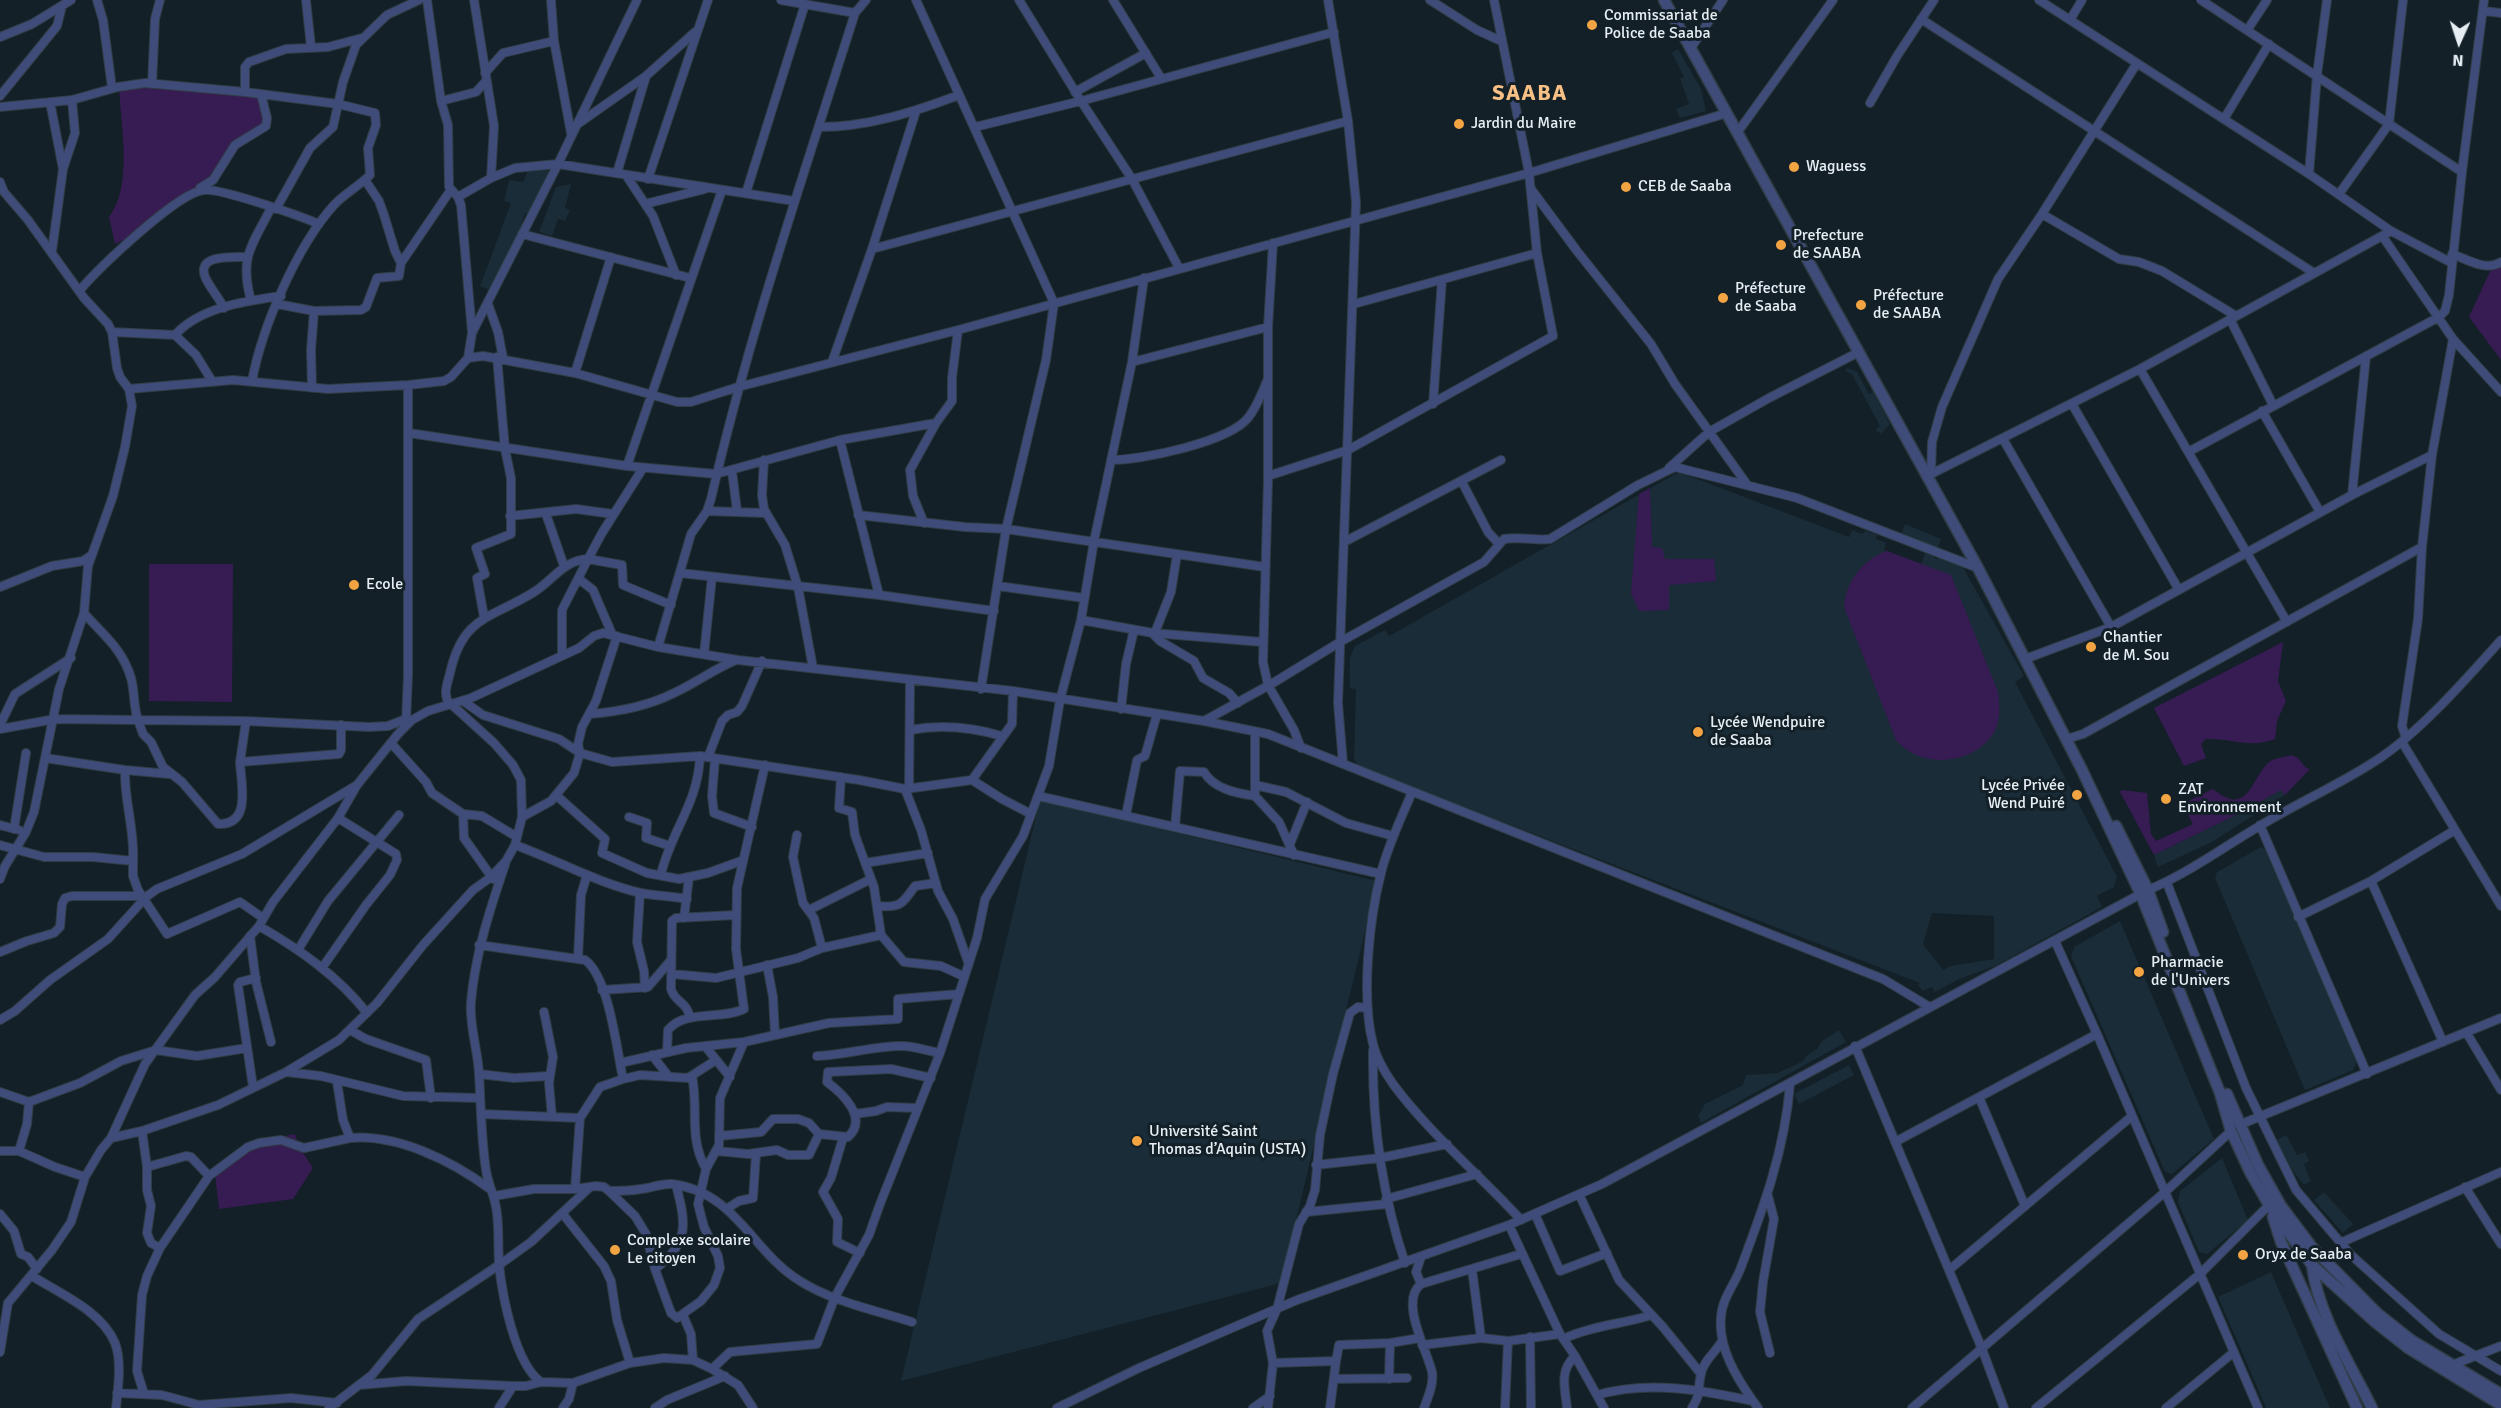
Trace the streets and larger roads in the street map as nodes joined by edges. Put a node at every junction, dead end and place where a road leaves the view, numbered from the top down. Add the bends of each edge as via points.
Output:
1 (71, 0) edge
2 (97, 0) edge
3 (160, 0) edge
4 (306, 0) edge
5 (419, 0) edge
6 (427, 0) edge
7 (474, 0) edge
8 (551, 0) edge
9 (637, 0) edge
10 (708, 0) edge
11 (781, 0) edge
12 (866, 0) edge
13 (916, 0) edge
14 (1019, 0) edge
15 (1113, 0) edge
16 (1328, 0) edge
17 (1430, 0) edge
18 (1494, 0) edge
19 (1664, 0) edge
20 (1724, 0) edge
21 (1833, 0) edge
22 (1934, 0) edge
23 (2039, 0) edge
24 (2082, 0) edge
25 (2201, 0) edge
26 (2267, 0) edge
27 (2327, 0) edge
28 (2403, 0) edge
29 (2484, 0) edge
30 (805, 4) junction
31 (62, 6) junction
32 (2484, 11) junction
33 (2501, 12) edge
34 (855, 13) junction
35 (1921, 19) junction
36 (2070, 20) junction
37 (2248, 29) junction
38 (697, 30) junction
39 (1334, 32) junction
40 (0, 37) edge
41 (363, 38) junction
42 (554, 41) junction
43 (1501, 41) junction
44 (2269, 44) junction
45 (311, 47) junction
46 (1690, 48) junction
47 (1146, 53) junction
48 (2137, 63) junction
49 (2317, 75) junction
50 (646, 76) junction
51 (486, 77) junction
52 (1161, 78) junction
53 (152, 84) junction
54 (112, 88) junction
55 (244, 92) junction
56 (1075, 92) junction
57 (261, 94) junction
58 (959, 95) junction
59 (0, 96) edge
60 (72, 100) junction
61 (441, 101) junction
62 (1081, 101) junction
63 (50, 102) junction
64 (1870, 103) dead end
65 (338, 104) junction
66 (0, 107) edge
67 (916, 111) junction
68 (1726, 113) junction
69 (2224, 119) junction
70 (1348, 121) junction
71 (2389, 124) junction
72 (819, 127) junction
73 (975, 127) junction
74 (573, 130) junction
75 (2094, 131) junction
76 (1737, 133) junction
77 (558, 164) junction
78 (63, 169) junction
79 (2462, 172) junction
80 (1529, 173) junction
81 (621, 174) junction
82 (2309, 174) junction
83 (490, 178) junction
84 (648, 179) junction
85 (1132, 179) junction
86 (365, 180) junction
87 (0, 182) edge
88 (709, 188) junction
89 (1531, 188) junction
90 (722, 190) junction
91 (450, 191) junction
92 (192, 193) junction
93 (746, 193) junction
94 (2339, 195) junction
95 (458, 197) junction
96 (794, 201) junction
97 (645, 204) junction
98 (273, 209) junction
99 (1014, 212) junction
100 (2042, 214) junction
101 (1354, 219) junction
102 (319, 224) junction
103 (2391, 231) junction
104 (522, 234) junction
105 (2383, 237) junction
106 (1273, 243) junction
107 (872, 249) junction
108 (52, 251) junction
109 (1537, 253) junction
110 (246, 257) junction
111 (611, 257) junction
112 (2452, 258) junction
113 (2501, 262) edge
114 (401, 263) junction
115 (1179, 268) junction
116 (2314, 273) junction
117 (676, 275) junction
118 (690, 278) junction
119 (1144, 278) junction
120 (1442, 280) junction
121 (80, 290) junction
122 (279, 300) junction
123 (250, 301) junction
124 (1054, 303) junction
125 (488, 304) junction
126 (1354, 304) junction
127 (224, 308) junction
128 (314, 311) junction
129 (2439, 317) junction
130 (2233, 318) junction
131 (1268, 327) junction
132 (958, 330) junction
133 (112, 332) junction
134 (472, 333) junction
135 (175, 335) junction
136 (2452, 339) junction
137 (1859, 352) junction
138 (2367, 356) junction
139 (468, 358) junction
140 (500, 358) junction
141 (832, 362) junction
142 (1132, 362) junction
143 (2140, 369) junction
144 (575, 373) junction
145 (1269, 378) junction
146 (212, 381) junction
147 (252, 381) junction
148 (408, 385) junction
149 (738, 387) junction
150 (312, 388) junction
151 (129, 390) junction
152 (2501, 392) edge
153 (652, 395) junction
154 (1433, 404) junction
155 (2072, 404) junction
156 (2273, 405) junction
157 (2262, 411) junction
158 (936, 423) junction
159 (1709, 432) junction
160 (409, 433) junction
161 (2003, 439) junction
162 (840, 440) junction
163 (505, 449) junction
164 (1348, 450) junction
165 (2190, 451) junction
166 (2432, 455) junction
167 (764, 460) junction
168 (1112, 460) junction
169 (1501, 460) dead end
170 (627, 466) junction
171 (643, 468) junction
172 (1666, 470) junction
173 (732, 471) junction
174 (716, 474) junction
175 (1929, 475) junction
176 (1268, 476) junction
177 (1462, 482) junction
178 (1746, 483) junction
179 (2352, 495) junction
180 (706, 511) junction
181 (737, 511) junction
182 (2320, 512) junction
183 (765, 513) junction
184 (546, 514) junction
185 (614, 514) junction
186 (858, 515) junction
187 (510, 516) junction
188 (924, 523) junction
189 (1006, 529) junction
190 (1094, 541) junction
191 (1344, 542) junction
192 (1498, 544) junction
193 (2422, 547) junction
194 (2248, 552) junction
195 (1177, 554) junction
196 (92, 555) junction
197 (588, 559) junction
198 (564, 566) junction
199 (1265, 567) junction
200 (1978, 568) junction
201 (680, 573) junction
202 (712, 578) junction
203 (579, 579) junction
204 (998, 586) junction
205 (0, 587) edge
206 (798, 587) junction
207 (2179, 590) junction
208 (879, 595) junction
209 (1084, 598) junction
210 (671, 605) junction
211 (994, 610) junction
212 (84, 613) junction
213 (484, 617) junction
214 (1081, 620) junction
215 (2287, 622) junction
216 (2110, 627) junction
217 (1134, 630) junction
218 (1153, 633) junction
219 (614, 635) junction
220 (2501, 640) edge
221 (1262, 642) junction
222 (1340, 642) junction
223 (658, 647) junction
224 (562, 654) junction
225 (704, 654) junction
226 (70, 658) junction
227 (2025, 659) junction
228 (738, 660) junction
229 (762, 661) junction
230 (813, 668) junction
231 (910, 681) junction
232 (1268, 686) junction
233 (981, 689) junction
234 (1013, 692) junction
235 (1060, 700) junction
236 (463, 701) junction
237 (1238, 703) junction
238 (450, 704) junction
239 (1120, 709) junction
240 (589, 714) junction
241 (1157, 714) junction
242 (55, 719) junction
243 (138, 720) junction
244 (246, 721) junction
245 (1204, 721) junction
246 (406, 722) junction
247 (341, 725) junction
248 (0, 727) edge
249 (910, 730) junction
250 (1255, 732) junction
251 (1002, 736) junction
252 (2070, 738) junction
253 (2404, 740) junction
254 (391, 743) junction
255 (1300, 748) junction
256 (26, 753) dead end
257 (580, 753) junction
258 (708, 757) junction
259 (45, 758) junction
260 (240, 762) junction
261 (1343, 764) junction
262 (765, 765) junction
263 (125, 770) junction
264 (169, 774) junction
265 (841, 777) junction
266 (972, 780) junction
267 (357, 785) junction
268 (1255, 785) junction
269 (907, 789) junction
270 (1412, 792) junction
271 (556, 795) junction
272 (1038, 796) junction
273 (1255, 796) junction
274 (1307, 802) junction
275 (463, 814) junction
276 (1031, 814) junction
277 (399, 815) dead end
278 (1126, 815) junction
279 (629, 817) dead end
280 (338, 818) junction
281 (522, 818) junction
282 (0, 825) edge
283 (2260, 825) junction
284 (752, 827) junction
285 (1174, 827) junction
286 (14, 829) junction
287 (2455, 830) junction
288 (26, 832) junction
289 (797, 835) dead end
290 (1393, 836) junction
291 (516, 841) junction
292 (377, 842) junction
293 (1290, 844) junction
294 (0, 845) edge
295 (670, 846) junction
296 (14, 850) junction
297 (928, 853) junction
298 (1294, 855) junction
299 (133, 861) junction
300 (506, 861) junction
301 (741, 861) junction
302 (865, 863) junction
303 (661, 874) junction
304 (1381, 874) junction
305 (587, 875) junction
306 (491, 877) junction
307 (689, 877) junction
308 (0, 879) edge
309 (871, 879) junction
310 (2371, 881) junction
311 (936, 883) junction
312 (2167, 883) junction
313 (497, 888) junction
314 (640, 893) junction
315 (2144, 893) junction
316 (143, 898) junction
317 (687, 899) junction
318 (877, 906) junction
319 (2501, 906) edge
320 (809, 910) junction
321 (736, 915) junction
322 (2298, 917) junction
323 (684, 918) junction
324 (261, 922) junction
325 (881, 935) junction
326 (250, 936) junction
327 (2055, 941) junction
328 (479, 945) junction
329 (822, 948) junction
330 (298, 950) junction
331 (0, 952) edge
332 (578, 958) junction
333 (671, 960) junction
334 (968, 962) junction
335 (767, 965) junction
336 (322, 968) junction
337 (740, 971) junction
338 (672, 974) junction
339 (963, 976) junction
340 (256, 978) junction
341 (645, 988) junction
342 (602, 990) junction
343 (959, 993) junction
344 (1928, 1006) junction
345 (1366, 1008) junction
346 (544, 1012) dead end
347 (367, 1013) junction
348 (0, 1018) edge
349 (690, 1018) junction
350 (2501, 1018) edge
351 (350, 1030) junction
352 (2466, 1032) junction
353 (2097, 1034) junction
354 (775, 1035) junction
355 (271, 1042) dead end
356 (744, 1042) junction
357 (2443, 1042) junction
358 (705, 1046) junction
359 (1373, 1046) junction
360 (1855, 1046) junction
361 (247, 1048) junction
362 (156, 1050) junction
363 (667, 1051) junction
364 (940, 1053) junction
365 (652, 1055) junction
366 (817, 1056) dead end
367 (716, 1060) junction
368 (620, 1063) junction
369 (286, 1072) junction
370 (479, 1074) junction
371 (2367, 1074) junction
372 (549, 1076) junction
373 (692, 1076) junction
374 (669, 1077) junction
375 (730, 1077) junction
376 (931, 1078) junction
377 (623, 1079) junction
378 (337, 1082) junction
379 (1790, 1084) junction
380 (253, 1088) junction
381 (2501, 1090) edge
382 (0, 1092) edge
383 (1979, 1097) junction
384 (432, 1098) junction
385 (479, 1098) junction
386 (28, 1102) junction
387 (917, 1108) junction
388 (481, 1114) junction
389 (855, 1114) junction
390 (2133, 1116) junction
391 (552, 1117) junction
392 (580, 1118) junction
393 (2260, 1118) junction
394 (2235, 1128) junction
395 (142, 1131) junction
396 (819, 1134) junction
397 (719, 1136) junction
398 (111, 1138) junction
399 (350, 1138) junction
400 (843, 1138) junction
401 (1895, 1142) junction
402 (1447, 1144) junction
403 (0, 1151) edge
404 (19, 1151) junction
405 (717, 1151) junction
406 (756, 1154) junction
407 (1380, 1158) junction
408 (1316, 1165) junction
409 (147, 1167) junction
410 (706, 1168) junction
411 (2501, 1172) edge
412 (1477, 1174) junction
413 (209, 1176) junction
414 (85, 1177) junction
415 (676, 1185) junction
416 (590, 1187) junction
417 (2466, 1187) junction
418 (575, 1189) junction
419 (609, 1191) junction
420 (492, 1192) junction
421 (699, 1192) junction
422 (2165, 1192) junction
423 (1579, 1194) junction
424 (1768, 1196) junction
425 (1386, 1201) junction
426 (2269, 1205) junction
427 (2025, 1206) junction
428 (698, 1208) junction
429 (728, 1208) junction
430 (683, 1209) junction
431 (1306, 1212) junction
432 (0, 1214) edge
433 (562, 1214) junction
434 (1535, 1214) junction
435 (1521, 1220) junction
436 (1509, 1225) junction
437 (2340, 1243) junction
438 (2501, 1244) edge
439 (160, 1248) junction
440 (860, 1253) junction
441 (1607, 1253) junction
442 (1521, 1254) junction
443 (2320, 1256) junction
444 (1421, 1257) junction
445 (1405, 1263) junction
446 (499, 1265) junction
447 (2312, 1265) junction
448 (655, 1269) junction
449 (1472, 1269) junction
450 (1949, 1270) junction
451 (34, 1272) junction
452 (2200, 1274) junction
453 (1420, 1284) junction
454 (835, 1297) junction
455 (4, 1302) edge
456 (1277, 1309) junction
457 (683, 1315) junction
458 (1652, 1315) junction
459 (912, 1322) dead end
460 (1562, 1337) junction
461 (1481, 1338) junction
462 (1530, 1338) junction
463 (1421, 1341) junction
464 (1508, 1341) junction
465 (1722, 1341) junction
466 (1390, 1343) junction
467 (2501, 1346) edge
468 (1983, 1349) junction
469 (0, 1352) edge
470 (2234, 1352) junction
471 (1770, 1353) dead end
472 (1575, 1356) junction
473 (2479, 1357) junction
474 (693, 1360) junction
475 (1336, 1361) junction
476 (630, 1363) junction
477 (1273, 1363) junction
478 (2452, 1365) junction
479 (712, 1369) junction
480 (2501, 1371) edge
481 (1701, 1374) junction
482 (725, 1376) junction
483 (1407, 1378) dead end
484 (1334, 1379) junction
485 (1389, 1379) junction
486 (541, 1382) junction
487 (573, 1383) junction
488 (359, 1385) junction
489 (513, 1386) junction
490 (1701, 1391) junction
491 (117, 1393) junction
492 (144, 1394) junction
493 (2501, 1394) edge
494 (1597, 1395) junction
495 (1270, 1396) junction
496 (1731, 1396) junction
497 (1756, 1405) edge
498 (2501, 1405) edge
499 (333, 1406) edge
500 (116, 1408) edge
501 (499, 1408) edge
502 (563, 1408) edge
503 (655, 1408) edge
504 (753, 1408) edge
505 (1057, 1408) edge
506 (1254, 1408) edge
507 (1268, 1408) edge
508 (1330, 1408) edge
509 (1424, 1408) edge
510 (1505, 1408) edge
511 (1531, 1408) edge
512 (1567, 1408) edge
513 (1604, 1408) edge
514 (1692, 1408) edge
515 (1734, 1408) edge
516 (1912, 1408) edge
517 (2004, 1408) edge
518 (2036, 1408) edge
519 (2166, 1408) edge
520 (2258, 1408) edge
521 (2357, 1408) edge
522 (2372, 1408) edge

1 - 31 street
2 - 54 street
3 - 53 street via 155,19
4 - 45 street
5 - 41 street via 390,12
6 - 61 street
7 - 51 street
8 - 42 street
9 - 74 street
10 - 38 street
11 - 30 street
12 - 34 street
13 - 58 street
14 - 56 street
15 - 47 street
16 - 39 street
17 - 43 street
18 - 43 street
19 - 46 street
20 - 46 street
21 - 76 street
22 - 35 street
23 - 36 street
24 - 36 street
25 - 37 street
26 - 37 street
27 - 49 street
28 - 71 street
29 - 32 street
30 - 34 street
30 - 93 street
31 - 40 street
31 - 59 street via 57,26
32 - 33 street
32 - 79 street
34 - 72 street
35 - 64 street
35 - 75 street
36 - 48 street
37 - 44 street
38 - 50 street
38 - 84 street
39 - 52 street
39 - 70 street
41 - 45 street
41 - 65 street via 348,65
42 - 51 street via 502,53
42 - 74 street
43 - 80 street
44 - 49 street
44 - 69 street
45 - 55 street via 286,49 249,62 245,67
46 - 68 street
47 - 52 street
47 - 56 street
48 - 69 street
48 - 75 street
49 - 71 street
49 - 82 street
50 - 74 street
50 - 81 street
51 - 61 street via 476,92
51 - 83 street via 494,126
52 - 62 street
53 - 54 street
53 - 55 street
54 - 60 street
55 - 57 street
56 - 62 street
57 - 65 street
57 - 92 street via 266,126 235,145 213,180
58 - 67 street
58 - 73 street
60 - 63 street
60 - 78 street via 75,133
61 - 91 street via 448,125
62 - 73 street
62 - 85 street
63 - 66 street
63 - 78 street
65 - 86 street via 376,115 368,148 371,171
65 - 98 street via 333,128 310,148
67 - 72 street via 849,127
67 - 107 street
68 - 76 street
68 - 80 street
69 - 82 street
70 - 85 street
70 - 101 street via 1356,202
71 - 79 street
71 - 94 street
72 - 96 street
73 - 99 street
74 - 77 street
75 - 100 street
75 - 116 street
76 - 137 street
77 - 81 street
77 - 83 street via 526,166
77 - 104 street
78 - 108 street
79 - 112 street
80 - 89 street
80 - 101 street
81 - 84 street
81 - 97 street
82 - 94 street
83 - 95 street
84 - 88 street
85 - 99 street
85 - 115 street
86 - 102 street via 335,204
86 - 114 street via 379,201
87 - 108 street
88 - 90 street
88 - 97 street
89 - 109 street
89 - 159 street via 1651,344
90 - 93 street
90 - 118 street
91 - 95 street
91 - 114 street
92 - 98 street via 212,189
92 - 121 street via 110,258
93 - 96 street
94 - 103 street
95 - 134 street
96 - 149 street
97 - 117 street
98 - 102 street
98 - 110 street
99 - 107 street
99 - 124 street
100 - 130 street via 2119,259 2162,271
100 - 175 street via 1998,279 1959,365 1932,442
101 - 106 street
101 - 126 street
102 - 122 street
103 - 105 street
103 - 112 street
104 - 111 street
104 - 125 street
105 - 116 street
105 - 129 street
106 - 115 street
106 - 131 street
107 - 141 street
108 - 121 street
109 - 120 street
109 - 154 street via 1553,336
110 - 123 street
110 - 127 street via 208,261 207,281
111 - 117 street
111 - 144 street
112 - 113 street via 2493,267
112 - 129 street via 2448,301
114 - 128 street via 399,276 377,278 362,310
115 - 119 street
116 - 130 street
117 - 118 street
118 - 153 street
119 - 124 street
119 - 142 street
120 - 126 street
120 - 154 street
121 - 133 street
122 - 123 street
122 - 128 street
122 - 147 street via 257,355
123 - 127 street
124 - 132 street
124 - 189 street via 1046,360
125 - 134 street
125 - 140 street via 498,332
126 - 164 street
127 - 135 street via 189,322
128 - 150 street
129 - 136 street
129 - 138 street
130 - 143 street
130 - 156 street
131 - 142 street
131 - 145 street
132 - 141 street
132 - 158 street via 952,401
133 - 135 street
133 - 151 street via 117,368
134 - 139 street
135 - 146 street via 196,355
136 - 152 street
136 - 166 street
137 - 159 street
137 - 175 street
138 - 156 street
138 - 179 street
139 - 140 street
139 - 148 street via 447,379
140 - 144 street
140 - 163 street
141 - 149 street
142 - 168 street
143 - 155 street
143 - 165 street
144 - 153 street
145 - 168 street via 1247,419 1223,436 1158,454
145 - 176 street
146 - 147 street
146 - 151 street
147 - 150 street
148 - 150 street
148 - 160 street
149 - 153 street via 687,403
149 - 174 street
151 - 196 street via 131,413 125,447
153 - 170 street
154 - 164 street
155 - 161 street
155 - 207 street
156 - 157 street
157 - 165 street
157 - 182 street
158 - 162 street
158 - 188 street via 910,470 913,496
159 - 172 street
159 - 178 street
160 - 163 street
160 - 246 street
161 - 175 street
161 - 216 street
162 - 167 street
162 - 186 street
163 - 170 street
163 - 187 street via 511,478
164 - 176 street
164 - 191 street
165 - 194 street
166 - 179 street
166 - 193 street
167 - 173 street
167 - 183 street
168 - 190 street
169 - 177 street
170 - 171 street
171 - 174 street
171 - 185 street
172 - 178 street via 1683,467
172 - 192 street via 1550,539 1513,537
173 - 174 street
173 - 181 street
174 - 180 street
175 - 200 street
176 - 199 street
177 - 191 street
177 - 192 street
178 - 200 street via 1797,498
179 - 182 street
180 - 181 street
180 - 201 street via 691,534
181 - 183 street
182 - 194 street
183 - 206 street via 781,535
184 - 185 street via 576,509
184 - 187 street
184 - 198 street
185 - 197 street
186 - 188 street
186 - 208 street
187 - 213 street via 511,536 476,548 485,574 477,578
188 - 189 street
189 - 190 street
189 - 204 street
190 - 195 street
190 - 209 street
191 - 222 street
192 - 222 street via 1484,562
193 - 215 street
193 - 253 street via 2418,619 2402,726
194 - 207 street
194 - 215 street
195 - 199 street
195 - 218 street via 1171,592
196 - 205 street
196 - 212 street
197 - 198 street
197 - 203 street
197 - 210 street via 622,566 623,585
198 - 213 street via 531,594
199 - 221 street
200 - 227 street
201 - 202 street
201 - 210 street
202 - 206 street
202 - 225 street
203 - 219 street via 593,590
203 - 224 street via 562,610
204 - 209 street
204 - 211 street
206 - 208 street
206 - 230 street
207 - 216 street
208 - 211 street
209 - 214 street
210 - 223 street
211 - 233 street
212 - 226 street
212 - 243 street via 110,638 127,667
213 - 238 street via 454,652 445,690
214 - 217 street
214 - 235 street
215 - 252 street
216 - 227 street
217 - 218 street
217 - 239 street
218 - 221 street
218 - 237 street via 1194,661 1203,678
219 - 223 street
219 - 224 street via 594,636
219 - 240 street
220 - 253 street
221 - 232 street
222 - 232 street
222 - 261 street via 1338,703
223 - 225 street
224 - 236 street
225 - 228 street
226 - 242 street via 59,689
226 - 248 street via 15,694
227 - 252 street
227 - 315 street
228 - 229 street
228 - 240 street via 662,699
229 - 230 street
229 - 258 street via 742,706 722,721
230 - 231 street
231 - 233 street
231 - 249 street
232 - 237 street
232 - 255 street
233 - 234 street
234 - 235 street
234 - 251 street via 1013,720
235 - 239 street
235 - 272 street via 1049,766
236 - 238 street
236 - 257 street via 483,715 559,739
237 - 245 street
238 - 246 street
238 - 281 street via 494,743 518,771
239 - 241 street
240 - 257 street via 579,736
241 - 245 street
241 - 278 street via 1145,756 1137,760
242 - 243 street
242 - 248 street
242 - 259 street
243 - 244 street
243 - 264 street
244 - 247 street
244 - 260 street
245 - 250 street
246 - 247 street via 387,726
246 - 254 street
247 - 260 street via 339,754
249 - 251 street via 949,726
249 - 269 street
250 - 255 street via 1281,738
250 - 268 street
251 - 266 street
252 - 315 street
253 - 283 street via 2377,761
253 - 287 street
254 - 267 street
254 - 275 street via 432,793
255 - 261 street
256 - 286 street
257 - 258 street via 612,762
257 - 271 street via 574,772
258 - 262 street
258 - 284 street via 714,813
258 - 295 street
259 - 263 street
259 - 288 street
260 - 264 street via 242,811 237,819 224,824 214,821 182,782
261 - 270 street
262 - 265 street
262 - 284 street
263 - 264 street
263 - 299 street
265 - 269 street
265 - 302 street via 839,808 852,812
266 - 269 street
266 - 276 street
267 - 280 street
267 - 316 street via 265,842
268 - 273 street
268 - 274 street
269 - 297 street
270 - 290 street
270 - 344 street via 1883,979
271 - 281 street
271 - 303 street via 605,839 602,854 636,870
272 - 276 street
272 - 278 street
273 - 285 street via 1217,786 1204,772 1180,771
273 - 293 street via 1276,818
274 - 290 street via 1346,823
274 - 293 street
275 - 291 street via 482,816
275 - 306 street via 464,838
276 - 334 street via 1023,836 985,899
277 - 292 street
278 - 285 street
279 - 295 street via 647,823 646,838
280 - 292 street
280 - 324 street
281 - 291 street
282 - 286 street
283 - 312 street
283 - 322 street
284 - 301 street
285 - 298 street
286 - 288 street
287 - 310 street
287 - 319 street
288 - 296 street
289 - 320 street via 793,857 803,903
290 - 304 street
291 - 300 street
291 - 305 street
292 - 330 street via 328,901
292 - 336 street via 396,854 395,866
293 - 298 street
294 - 296 street
295 - 303 street
296 - 299 street via 44,857
296 - 308 street
297 - 302 street
297 - 311 street
298 - 304 street
299 - 316 street via 133,876
300 - 306 street
300 - 313 street
301 - 307 street
301 - 321 street
302 - 309 street
303 - 307 street via 679,879
304 - 345 street via 1371,935
305 - 314 street
305 - 332 street via 581,895
306 - 313 street
306 - 347 street via 473,890
307 - 317 street
309 - 318 street
309 - 320 street
310 - 322 street
310 - 357 street
311 - 318 street via 915,886 900,905
311 - 334 street
312 - 315 street
312 - 393 street
313 - 328 street
314 - 317 street
314 - 341 street via 637,942
315 - 327 street
315 - 394 street
316 - 324 street via 167,934 240,902
316 - 331 street via 64,898 56,931
316 - 348 street via 108,939 15,1011
317 - 323 street
318 - 325 street
320 - 329 street
321 - 323 street
321 - 337 street
322 - 371 street
323 - 333 street via 672,921
324 - 326 street
324 - 330 street
325 - 329 street
325 - 339 street via 904,962 941,966
326 - 340 street
326 - 362 street via 195,995
327 - 344 street
327 - 353 street
328 - 332 street
328 - 370 street via 471,1003
329 - 335 street
330 - 336 street
332 - 342 street via 590,963
333 - 338 street
333 - 341 street
334 - 339 street
335 - 337 street
335 - 354 street
336 - 347 street
337 - 338 street via 709,978
337 - 349 street via 743,1011
338 - 349 street via 672,993 687,1006
339 - 343 street
340 - 355 street
340 - 361 street via 238,985
341 - 342 street
342 - 368 street
343 - 354 street via 898,999 898,1018 829,1023
343 - 364 street
344 - 360 street
345 - 359 street
345 - 408 street via 1350,1013 1326,1105
346 - 372 street via 553,1057
347 - 351 street
349 - 363 street via 669,1029
350 - 352 street
351 - 369 street
351 - 384 street via 426,1060
352 - 357 street
352 - 381 street
353 - 383 street
353 - 390 street
354 - 356 street
356 - 358 street
356 - 375 street
357 - 371 street
358 - 363 street
358 - 367 street
359 - 402 street via 1393,1083
359 - 407 street via 1372,1085
360 - 379 street
360 - 401 street
361 - 362 street via 197,1056
361 - 380 street
362 - 386 street
362 - 398 street via 145,1064
363 - 365 street
364 - 366 street via 902,1046
364 - 376 street
365 - 368 street
365 - 374 street
367 - 373 street
367 - 375 street
368 - 377 street
369 - 378 street
369 - 380 street
370 - 372 street
370 - 385 street
371 - 393 street
372 - 391 street
373 - 374 street
373 - 410 street via 694,1140
374 - 377 street
375 - 397 street via 720,1098
376 - 387 street
376 - 389 street via 891,1069 828,1072 827,1082 841,1092
377 - 392 street via 600,1087
378 - 384 street
378 - 399 street
379 - 423 street
379 - 424 street via 1780,1157
380 - 395 street via 218,1105
382 - 386 street
383 - 401 street
383 - 427 street
384 - 385 street
385 - 388 street
386 - 404 street
387 - 389 street via 886,1107
387 - 440 street
388 - 391 street
388 - 420 street
389 - 400 street via 853,1131
390 - 422 street
390 - 427 street
391 - 392 street
392 - 418 street
393 - 394 street
393 - 437 street via 2296,1190
394 - 422 street
394 - 426 street via 2250,1172
394 - 443 street via 2281,1206
395 - 398 street
395 - 409 street
396 - 397 street via 802,1120 779,1118 761,1132
396 - 400 street
396 - 406 street via 809,1155 788,1155 778,1150
397 - 405 street
398 - 414 street
399 - 413 street via 302,1148 272,1140 248,1147
399 - 420 street via 374,1137 418,1151 467,1174
400 - 440 street via 823,1192 838,1219 837,1242
401 - 450 street
402 - 407 street
402 - 412 street
403 - 404 street
404 - 414 street
405 - 406 street
405 - 410 street
406 - 429 street via 753,1198 739,1200
407 - 408 street
407 - 425 street
408 - 431 street via 1315,1190
409 - 413 street via 186,1156
409 - 439 street via 151,1206 147,1233 151,1243
410 - 421 street
411 - 417 street
412 - 425 street
412 - 435 street
413 - 439 street
414 - 451 street via 71,1222
415 - 419 street
415 - 421 street
415 - 430 street
416 - 418 street
416 - 419 street
416 - 433 street
417 - 437 street
417 - 438 street
418 - 420 street
419 - 448 street via 641,1224
420 - 446 street
421 - 428 street
421 - 429 street
422 - 452 street
422 - 468 street
423 - 434 street
423 - 441 street
424 - 465 street via 1723,1304
424 - 471 street via 1774,1220 1760,1312
425 - 431 street
425 - 445 street
426 - 447 street
426 - 452 street
426 - 521 street via 2281,1242
427 - 450 street
428 - 430 street
428 - 457 street via 720,1268 714,1286
429 - 454 street via 789,1273
430 - 448 street via 680,1243
431 - 456 street via 1299,1224
432 - 451 street via 14,1231 21,1254 32,1261
433 - 446 street
433 - 476 street via 604,1266 611,1281
434 - 435 street
434 - 441 street via 1560,1271
435 - 436 street
436 - 442 street
436 - 444 street
437 - 473 street via 2439,1334
439 - 492 street via 142,1295 137,1371
440 - 454 street
441 - 458 street via 1619,1280
442 - 449 street
442 - 460 street
443 - 447 street
443 - 478 street via 2377,1313
444 - 445 street
444 - 453 street via 1416,1272
445 - 456 street
446 - 486 street via 522,1357
446 - 488 street via 418,1319 372,1375
447 - 498 street via 2408,1348
447 - 522 street via 2324,1309
448 - 457 street via 673,1316
449 - 453 street
449 - 461 street
450 - 468 street
451 - 455 street
451 - 491 street via 109,1333 116,1345
452 - 470 street
452 - 518 street
453 - 463 street via 1413,1299
454 - 459 street
454 - 479 street via 817,1344 730,1352
455 - 469 street
456 - 477 street via 1267,1331
456 - 505 street
457 - 474 street via 691,1334
458 - 460 street
458 - 481 street
460 - 462 street
460 - 472 street
461 - 463 street
461 - 464 street
462 - 464 street
462 - 511 street
463 - 466 street
463 - 509 street via 1432,1373
464 - 510 street
465 - 481 street
465 - 497 street
466 - 475 street via 1339,1345
466 - 485 street
467 - 473 street
468 - 516 street
468 - 517 street
470 - 519 street
470 - 520 street
472 - 494 street
472 - 512 street via 1564,1373
473 - 478 street
473 - 480 street
474 - 476 street via 664,1358
474 - 479 street
475 - 477 street
475 - 484 street
476 - 487 street
477 - 495 street
478 - 493 street
479 - 482 street
481 - 490 street
482 - 503 street
482 - 504 street via 738,1385
483 - 485 street
484 - 485 street
484 - 508 street
486 - 487 street
486 - 489 street
487 - 502 street
488 - 489 street via 405,1381
488 - 499 street
489 - 501 street
490 - 494 street via 1643,1386
490 - 496 street
490 - 514 street
491 - 492 street
491 - 500 street
492 - 499 street via 199,1405 291,1398
494 - 513 street
495 - 506 street
495 - 507 street
496 - 497 street
496 - 515 street

